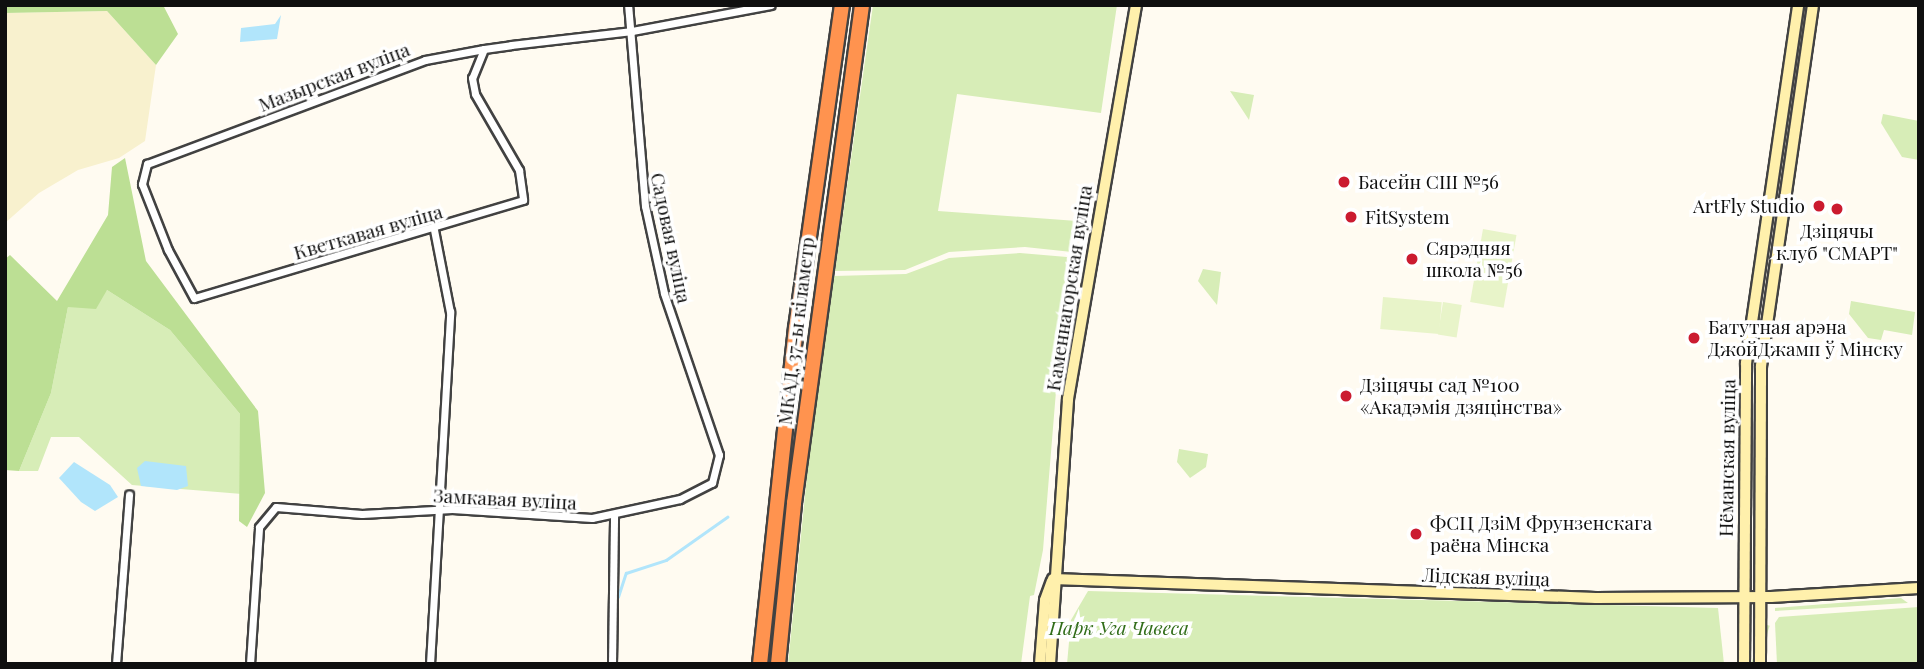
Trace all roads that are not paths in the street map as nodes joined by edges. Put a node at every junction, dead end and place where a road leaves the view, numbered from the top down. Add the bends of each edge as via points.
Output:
1 (628, 5) edge
2 (771, 5) edge
3 (842, 5) edge
4 (862, 5) edge
5 (1136, 5) edge
6 (1798, 5) edge
7 (1813, 5) edge
8 (632, 31) junction
9 (484, 49) junction
10 (143, 171) joint
11 (434, 229) junction
12 (1755, 299) junction
13 (1768, 301) junction
14 (718, 471) joint
15 (129, 494) dead end
16 (441, 513) junction
17 (614, 516) junction
18 (1053, 579) junction
19 (1919, 588) edge
20 (1758, 597) junction
21 (1742, 598) junction
22 (116, 664) edge
23 (250, 664) edge
24 (430, 664) edge
25 (612, 664) edge
26 (761, 664) edge
27 (778, 664) edge
28 (1040, 664) edge
29 (1050, 664) edge
30 (1744, 664) edge
31 (1760, 664) edge

1 - 8 street, Садовая вуліца
2 - 8 street, Мазырская вуліца
3 - 26 highway, МКАД, 37-ы кіламетр via 796,328
4 - 27 highway, МКАД, 37-ы кіламетр via 808,391
5 - 18 main road, Каменнагорская вуліца via 1068,399
6 - 12 main road, Нёманская вуліца
7 - 13 main road, Нёманская вуліца
8 - 9 street, Мазырская вуліца
8 - 14 street, Садовая вуліца via 645,206 664,293 707,414
9 - 10 street, Мазырская вуліца via 389,71 147,164
9 - 11 street, Кветкавая вуліца via 472,78 475,94 519,170 523,200
10 - 11 street, Кветкавая вуліца via 142,184 156,219 194,298
11 - 16 street via 450,312
12 - 13 main road
12 - 21 main road, Нёманская вуліца via 1746,363
13 - 20 main road, Нёманская вуліца via 1759,412
14 - 17 street, Замкавая вуліца via 704,490
15 - 22 street
16 - 17 street, Замкавая вуліца
16 - 23 street, Замкавая вуліца via 362,514 276,507 267,512 259,527
16 - 24 street
17 - 25 street
18 - 21 main road, Лідская вуліца via 1596,598
18 - 28 main road, Каменнагорская вуліца via 1045,600
18 - 29 main road, Каменнагорская вуліца via 1056,601
19 - 20 main road, Лідская вуліца
20 - 21 main road, Лідская вуліца
20 - 31 main road, Нёманская вуліца
21 - 30 main road, Нёманская вуліца

